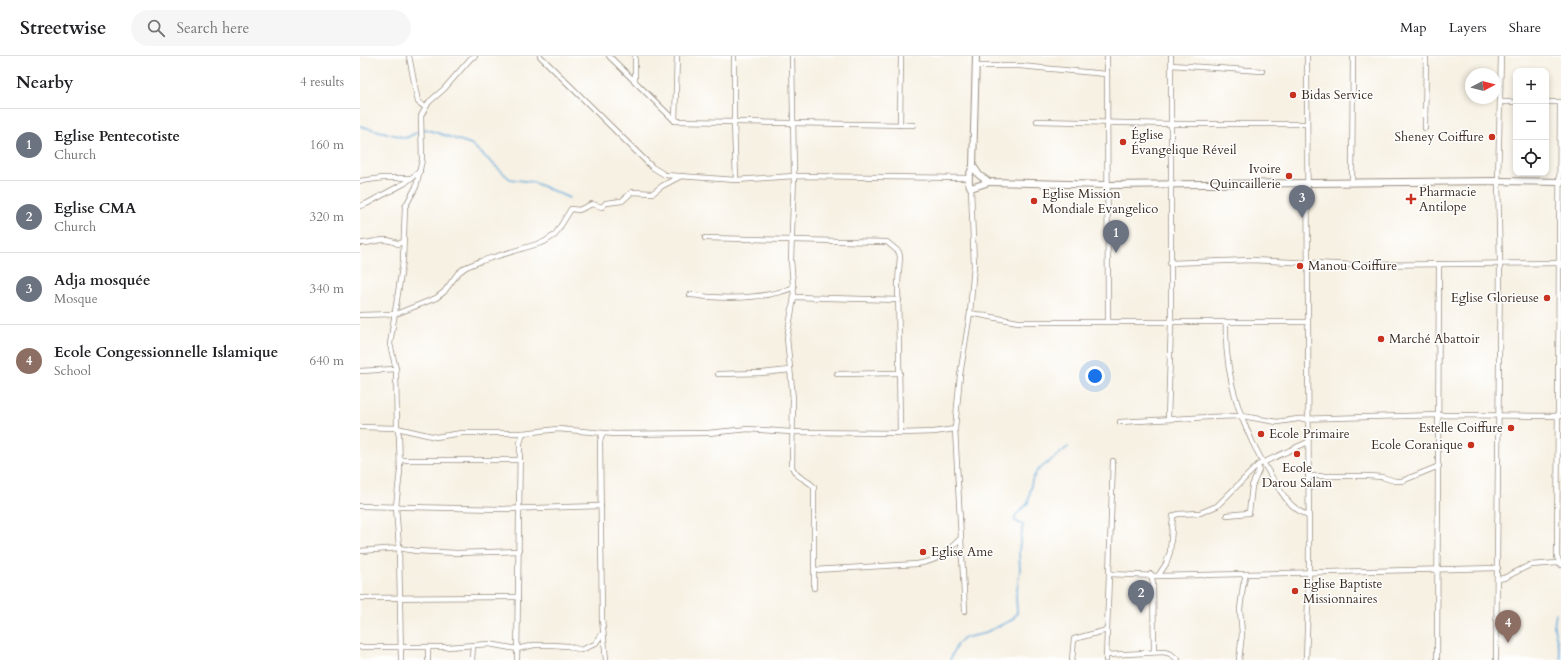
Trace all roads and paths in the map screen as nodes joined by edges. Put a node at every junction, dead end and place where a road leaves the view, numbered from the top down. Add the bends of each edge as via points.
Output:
1 (409, 56) edge
2 (475, 56) edge
3 (540, 56) edge
4 (609, 56) edge
5 (635, 56) edge
6 (677, 56) edge
7 (734, 56) edge
8 (792, 56) edge
9 (901, 56) edge
10 (976, 56) edge
11 (1107, 56) edge
12 (1171, 56) edge
13 (1307, 56) edge
14 (1352, 56) edge
15 (1426, 56) edge
16 (1501, 56) edge
17 (1171, 65) junction
18 (975, 66) junction
19 (1501, 68) edge
20 (1262, 71) dead end
21 (1106, 74) junction
22 (635, 81) junction
23 (1501, 102) edge
24 (1513, 102) edge
25 (1549, 102) edge
26 (1560, 102) edge
27 (1501, 104) edge
28 (425, 107) junction
29 (675, 121) junction
30 (1037, 121) dead end
31 (734, 122) junction
32 (792, 123) junction
33 (1106, 124) junction
34 (1170, 124) junction
35 (1306, 124) junction
36 (900, 125) junction
37 (913, 125) dead end
38 (1425, 128) dead end
39 (973, 166) junction
40 (420, 171) junction
41 (681, 176) junction
42 (794, 176) junction
43 (411, 178) junction
44 (968, 178) junction
45 (736, 180) junction
46 (360, 181) edge
47 (1498, 181) junction
48 (989, 182) junction
49 (1560, 182) edge
50 (1306, 183) junction
51 (1352, 183) junction
52 (1170, 184) junction
53 (1106, 185) junction
54 (971, 188) junction
55 (360, 206) edge
56 (705, 238) dead end
57 (793, 239) junction
58 (403, 242) junction
59 (360, 243) edge
60 (1170, 262) junction
61 (1308, 262) junction
62 (1500, 263) junction
63 (1560, 263) edge
64 (1439, 264) junction
65 (794, 287) junction
66 (690, 295) dead end
67 (794, 298) junction
68 (899, 300) junction
69 (970, 313) junction
70 (396, 314) junction
71 (360, 315) edge
72 (1108, 321) junction
73 (1171, 322) junction
74 (1226, 322) junction
75 (1308, 322) junction
76 (1560, 341) edge
77 (396, 369) junction
78 (790, 370) junction
79 (360, 371) edge
80 (900, 373) junction
81 (718, 374) dead end
82 (837, 374) dead end
83 (1439, 415) junction
84 (1242, 416) junction
85 (1497, 416) junction
86 (1559, 416) edge
87 (1168, 419) junction
88 (1308, 420) junction
89 (1120, 422) dead end
90 (360, 427) edge
91 (397, 428) junction
92 (955, 429) junction
93 (791, 432) junction
94 (523, 433) junction
95 (603, 433) junction
96 (900, 433) junction
97 (1308, 442) junction
98 (400, 460) junction
99 (520, 460) junction
100 (1113, 461) dead end
101 (1260, 464) junction
102 (1439, 466) junction
103 (1308, 476) junction
104 (1559, 478) edge
105 (360, 506) edge
106 (396, 506) junction
107 (602, 506) junction
108 (519, 508) junction
109 (1228, 516) dead end
110 (1308, 516) junction
111 (960, 539) junction
112 (399, 548) junction
113 (360, 551) edge
114 (519, 552) junction
115 (1560, 564) edge
116 (1498, 568) junction
117 (1438, 569) junction
118 (814, 570) junction
119 (1309, 572) junction
120 (1109, 574) junction
121 (1152, 574) junction
122 (1246, 574) junction
123 (1158, 576) junction
124 (1498, 578) junction
125 (814, 588) dead end
126 (399, 597) junction
127 (518, 597) junction
128 (360, 598) edge
129 (965, 611) dead end
130 (1107, 630) junction
131 (603, 633) junction
132 (473, 645) junction
133 (400, 646) junction
134 (428, 646) junction
135 (360, 647) edge
136 (517, 649) junction
137 (1154, 652) junction
138 (1107, 657) edge
139 (401, 660) edge
140 (428, 660) edge
141 (472, 660) edge
142 (517, 660) edge
143 (606, 660) edge
144 (1072, 660) edge
145 (1178, 660) edge
146 (1239, 660) edge
147 (1306, 660) edge
148 (1436, 660) edge
149 (1496, 660) edge

1 - 28 street via 418,102
2 - 28 street
3 - 41 street via 652,166 665,175
4 - 22 street
5 - 22 street
6 - 29 street
7 - 31 street
8 - 32 street
9 - 36 street
10 - 18 street
11 - 21 street
12 - 17 street
13 - 35 street
14 - 51 street
15 - 38 street
16 - 19 street
17 - 20 street
17 - 34 street
18 - 21 street via 1020,66
18 - 39 street
21 - 33 street
22 - 29 street
23 - 24 street
25 - 26 street
26 - 49 street
27 - 47 street
28 - 40 street via 420,120
29 - 31 street
30 - 33 street
31 - 32 street
31 - 45 street
32 - 36 street
32 - 42 street
33 - 34 street
33 - 53 street
34 - 35 street
34 - 52 street
35 - 50 street
36 - 37 street
39 - 44 street
39 - 48 street via 979,175
40 - 43 street
40 - 58 street via 416,187 406,202
41 - 45 street
41 - 70 street via 653,193 632,192 622,201 606,203 602,207 592,204 579,210 571,209 555,235 544,242 466,267 436,298
42 - 44 street
42 - 45 street
42 - 57 street
43 - 46 street
43 - 55 street
44 - 54 street
47 - 49 street
47 - 51 street
47 - 62 street
48 - 53 street
48 - 54 street
49 - 63 street
50 - 51 street
50 - 52 street
50 - 61 street
52 - 53 street
52 - 60 street
53 - 72 street
54 - 69 street via 974,265
56 - 57 street
57 - 65 street via 791,260
57 - 68 street via 892,244 900,257
58 - 59 street via 398,244 389,240 378,240
58 - 70 street
60 - 61 street
60 - 73 street
61 - 64 street via 1355,265
61 - 75 street
62 - 63 street
62 - 64 street
62 - 85 street
63 - 76 street
64 - 83 street
65 - 66 street via 776,293 744,297
65 - 67 street
67 - 68 street
67 - 78 street via 787,338
68 - 80 street
69 - 72 street via 1018,322
69 - 92 street
70 - 71 street
70 - 77 street via 390,344
72 - 73 street
73 - 74 street
73 - 87 street
74 - 75 street
74 - 84 street via 1229,372
75 - 88 street
76 - 86 street
77 - 79 street
77 - 91 street
78 - 81 street
78 - 93 street via 793,398
80 - 82 street
80 - 96 street
83 - 85 street
83 - 88 street
83 - 102 street
84 - 87 street
84 - 88 street via 1277,422
84 - 101 street
85 - 86 street
85 - 116 street
86 - 104 street
87 - 89 street
88 - 97 street
90 - 91 street
91 - 94 street via 436,437 462,432
91 - 98 street via 400,436
92 - 96 street
92 - 111 street
93 - 95 street via 748,429 708,433
93 - 96 street
93 - 118 street via 792,467 795,474 814,487
94 - 95 street via 558,429
94 - 99 street
95 - 107 street via 600,441
97 - 101 street
97 - 103 street
98 - 99 street
98 - 106 street
99 - 108 street
100 - 120 street
101 - 109 street via 1252,486 1250,511 1247,514
101 - 110 street via 1287,502
101 - 123 street via 1217,506 1200,513 1173,516 1170,552
102 - 103 street via 1402,481 1368,476
102 - 117 street
103 - 110 street
104 - 115 street
105 - 106 street
106 - 108 street
106 - 112 street
107 - 108 street
107 - 131 street
108 - 114 street
110 - 119 street
111 - 118 street via 932,562
111 - 129 street
112 - 113 street
112 - 114 street via 457,553
112 - 126 street
114 - 127 street
115 - 124 street via 1530,565 1504,578
116 - 117 street
116 - 124 street
117 - 119 street
117 - 148 street
118 - 125 street
119 - 122 street
119 - 147 street
120 - 121 street
120 - 130 street
121 - 123 street
121 - 137 street
122 - 123 street
122 - 146 street via 1240,609 1242,634
124 - 149 street via 1495,617
126 - 127 street
126 - 128 street
126 - 133 street
127 - 136 street
130 - 138 street
130 - 144 street via 1074,639
131 - 136 street via 595,644 581,650 552,645 534,645
131 - 143 street
132 - 134 street
132 - 136 street via 489,644
132 - 141 street
133 - 134 street
133 - 135 street
133 - 139 street
134 - 140 street
136 - 142 street
137 - 138 street
137 - 145 street via 1168,652

